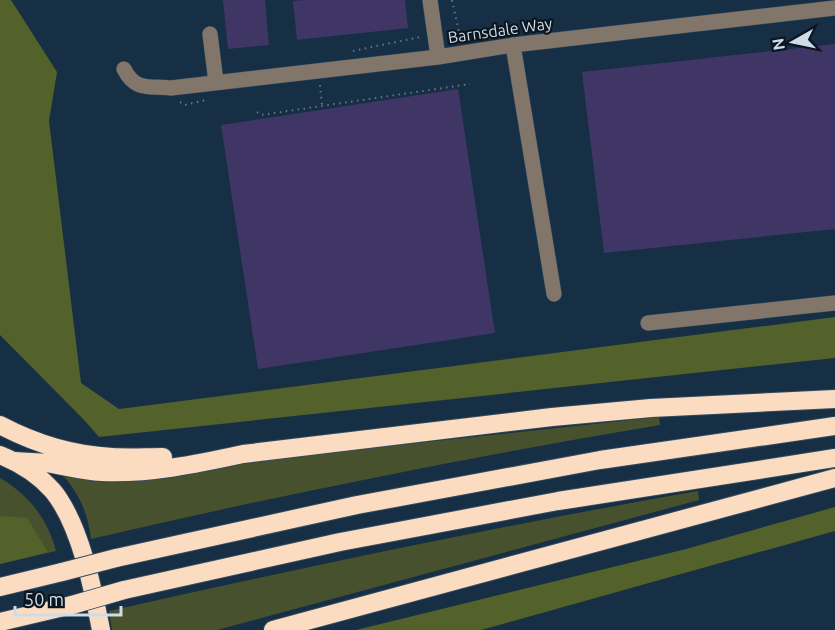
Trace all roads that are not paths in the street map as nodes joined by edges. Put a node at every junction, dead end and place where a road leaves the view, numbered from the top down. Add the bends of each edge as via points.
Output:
1 (430, 0) edge
2 (835, 8) edge
3 (210, 34) dead end
4 (513, 45) junction
5 (438, 57) junction
6 (124, 69) dead end
7 (216, 82) junction
8 (554, 294) dead end
9 (835, 303) edge
10 (648, 323) dead end
11 (835, 399) edge
12 (0, 425) edge
13 (835, 426) edge
14 (243, 454) junction
15 (8, 458) edge
16 (835, 458) edge
17 (835, 478) edge
18 (0, 587) edge
19 (0, 622) edge
20 (100, 630) edge
21 (273, 630) edge

1 - 5 street
2 - 4 street, Barnsdale Way
3 - 7 street
4 - 5 street, Barnsdale Way
4 - 8 street
5 - 7 street, Barnsdale Way
6 - 7 street, Barnsdale Way via 129,80 138,85 171,88
9 - 10 street
11 - 14 highway via 563,416
12 - 14 highway via 58,448 111,457
13 - 18 highway, bridge via 600,460 357,505
14 - 15 highway via 119,472
15 - 20 highway via 45,483 64,508 79,544
16 - 19 highway, bridge via 641,487 340,542
17 - 21 highway

